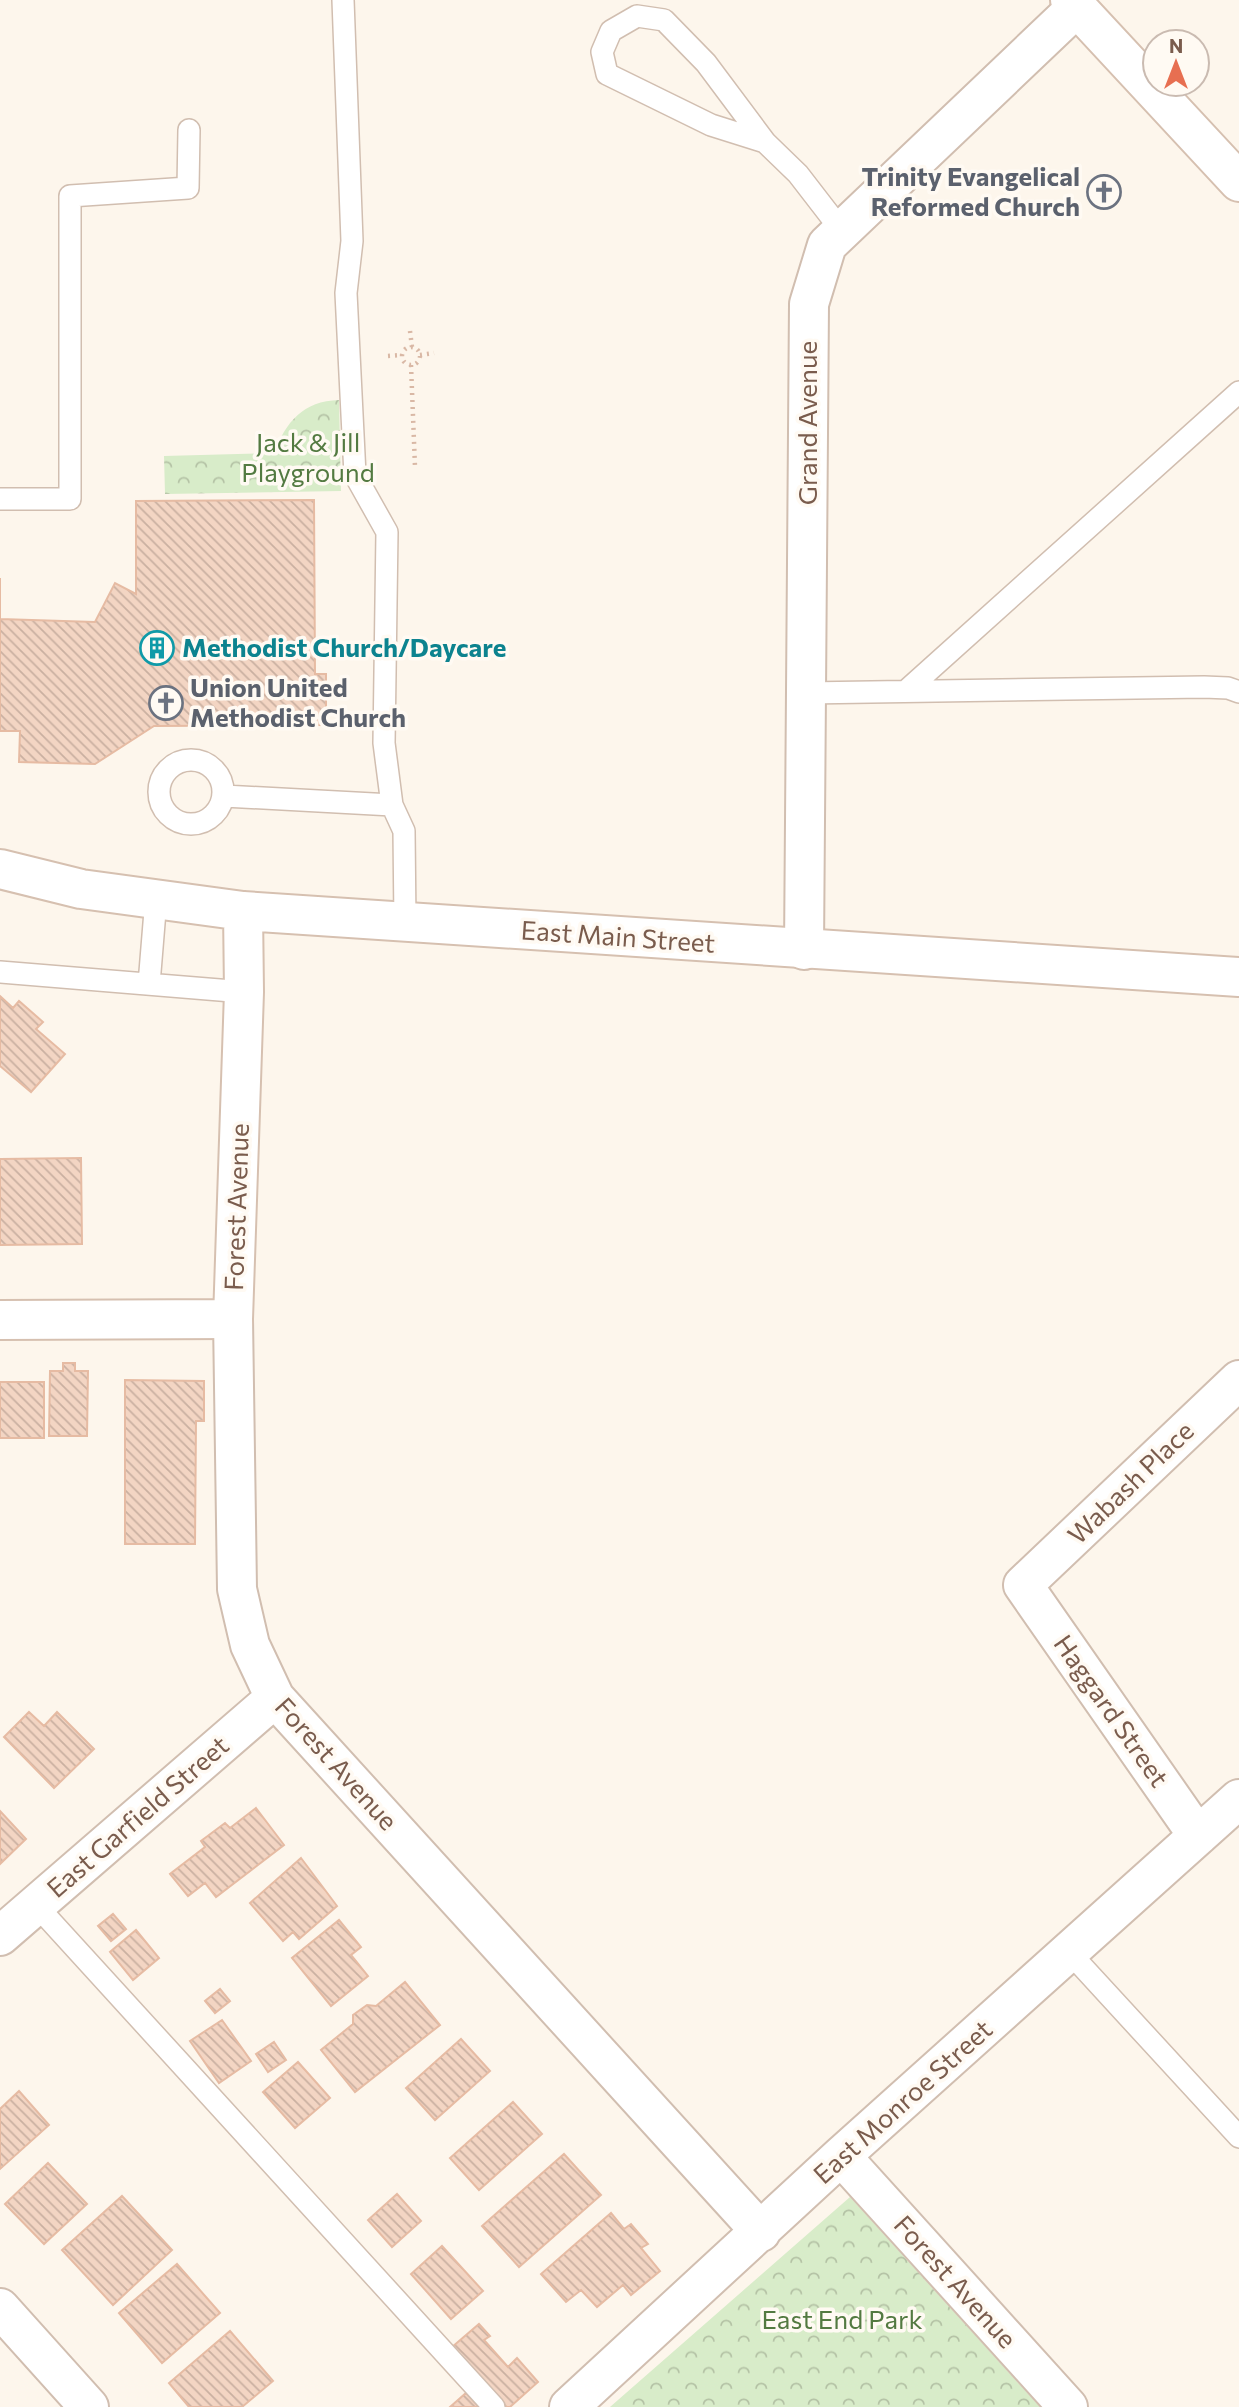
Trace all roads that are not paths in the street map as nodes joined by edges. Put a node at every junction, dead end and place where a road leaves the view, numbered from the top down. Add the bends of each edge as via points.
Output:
1 (343, 0) edge
2 (1073, 3) edge
3 (188, 130) dead end
4 (765, 142) junction
5 (1239, 182) edge
6 (842, 231) junction
7 (1239, 392) edge
8 (0, 499) edge
9 (906, 691) junction
10 (806, 692) junction
11 (1239, 692) edge
12 (224, 796) dead end
13 (392, 805) junction
14 (0, 869) edge
15 (156, 899) junction
16 (243, 911) junction
17 (405, 923) junction
18 (804, 950) junction
19 (0, 971) edge
20 (1239, 977) edge
21 (149, 984) junction
22 (244, 992) junction
23 (233, 1319) junction
24 (0, 1320) edge
25 (1239, 1380) edge
26 (1023, 1586) joint
27 (275, 1698) junction
28 (1239, 1799) edge
29 (1198, 1836) junction
30 (36, 1905) junction
31 (0, 1936) edge
32 (1069, 1952) junction
33 (1239, 2137) edge
34 (841, 2157) junction
35 (761, 2232) junction
36 (0, 2308) edge
37 (89, 2407) edge
38 (494, 2407) edge
39 (569, 2407) edge
40 (1068, 2407) edge

1 - 13 lane via 352,241 346,293 355,475 387,532 384,743
2 - 5 street
2 - 6 street, Grand Avenue
3 - 8 lane via 188,188 69,196 71,499
4 - 4 lane via 706,63 664,20 637,16 611,31 601,52 607,74 711,125
4 - 6 lane via 798,174
6 - 10 street, Grand Avenue via 827,246 809,304
7 - 9 lane
9 - 10 lane
9 - 11 lane via 1204,687
10 - 18 street, Grand Avenue
12 - 13 lane
13 - 17 lane via 404,831
14 - 15 street, East Main Street via 81,889
15 - 16 street, East Main Street
15 - 21 lane
16 - 17 street, East Main Street
16 - 22 street, Forest Avenue
17 - 18 street, East Main Street
18 - 20 street, East Main Street
19 - 21 lane
21 - 22 lane
22 - 23 street, Forest Avenue
23 - 24 street
23 - 27 street, Forest Avenue via 237,1589 250,1645
25 - 26 street, Wabash Place
26 - 29 street, Haggard Street
27 - 30 street, East Garfield Street
27 - 35 street, Forest Avenue
28 - 29 street, East Monroe Street
29 - 32 street, East Monroe Street
30 - 31 street, East Garfield Street
30 - 38 lane
32 - 33 lane
32 - 34 street, East Monroe Street
34 - 35 street, East Monroe Street
34 - 40 street, Forest Avenue
35 - 39 street, East Monroe Street
36 - 37 street

